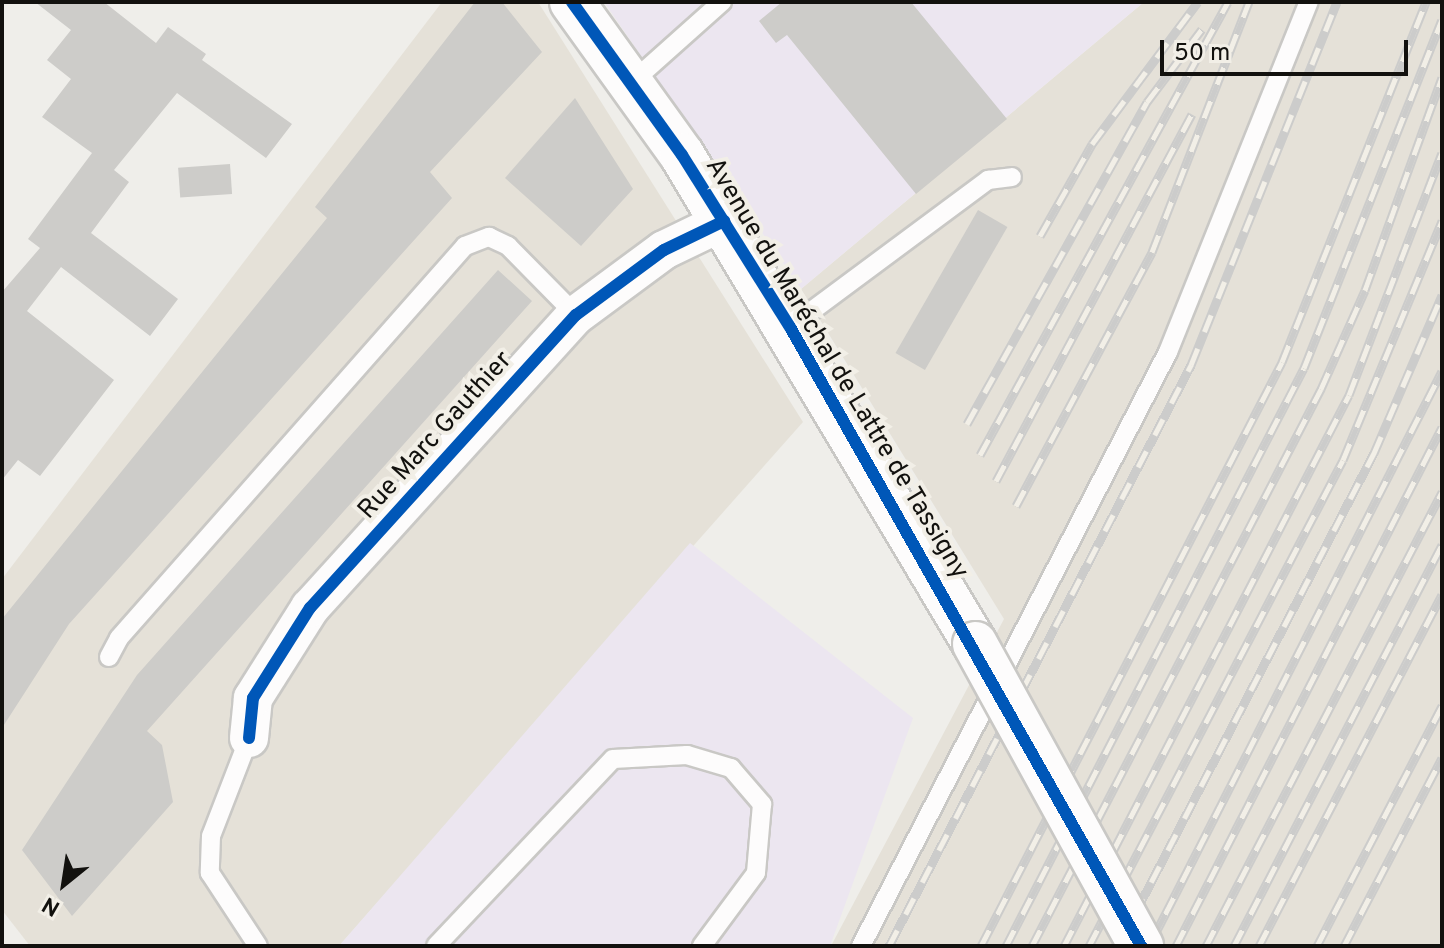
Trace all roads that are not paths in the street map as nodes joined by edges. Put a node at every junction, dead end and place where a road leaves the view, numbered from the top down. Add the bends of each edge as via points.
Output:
1 (572, 2) edge
2 (722, 2) edge
3 (1309, 2) edge
4 (631, 83) junction
5 (1012, 177) dead end
6 (724, 221) junction
7 (576, 315) junction
8 (790, 327) junction
9 (109, 657) dead end
10 (249, 738) joint
11 (258, 946) edge
12 (436, 946) edge
13 (702, 946) edge
14 (861, 946) edge
15 (1141, 946) edge

1 - 4 street, Avenue du Maréchal de Lattre de Tassigny
2 - 4 lane
3 - 14 lane via 1168,352
4 - 6 street, Avenue du Maréchal de Lattre de Tassigny
5 - 8 lane via 988,180
6 - 7 street, Rue Marc Gauthier via 664,250
6 - 8 street, Avenue du Maréchal de Lattre de Tassigny
7 - 9 lane via 508,246 489,237 465,246 119,638
7 - 10 street, Rue Marc Gauthier via 310,608 253,698
8 - 15 street, Avenue du Maréchal de Lattre de Tassigny, bridge via 975,644
10 - 11 lane via 211,836 210,873
12 - 13 lane via 613,759 687,755 731,768 762,804 756,873

